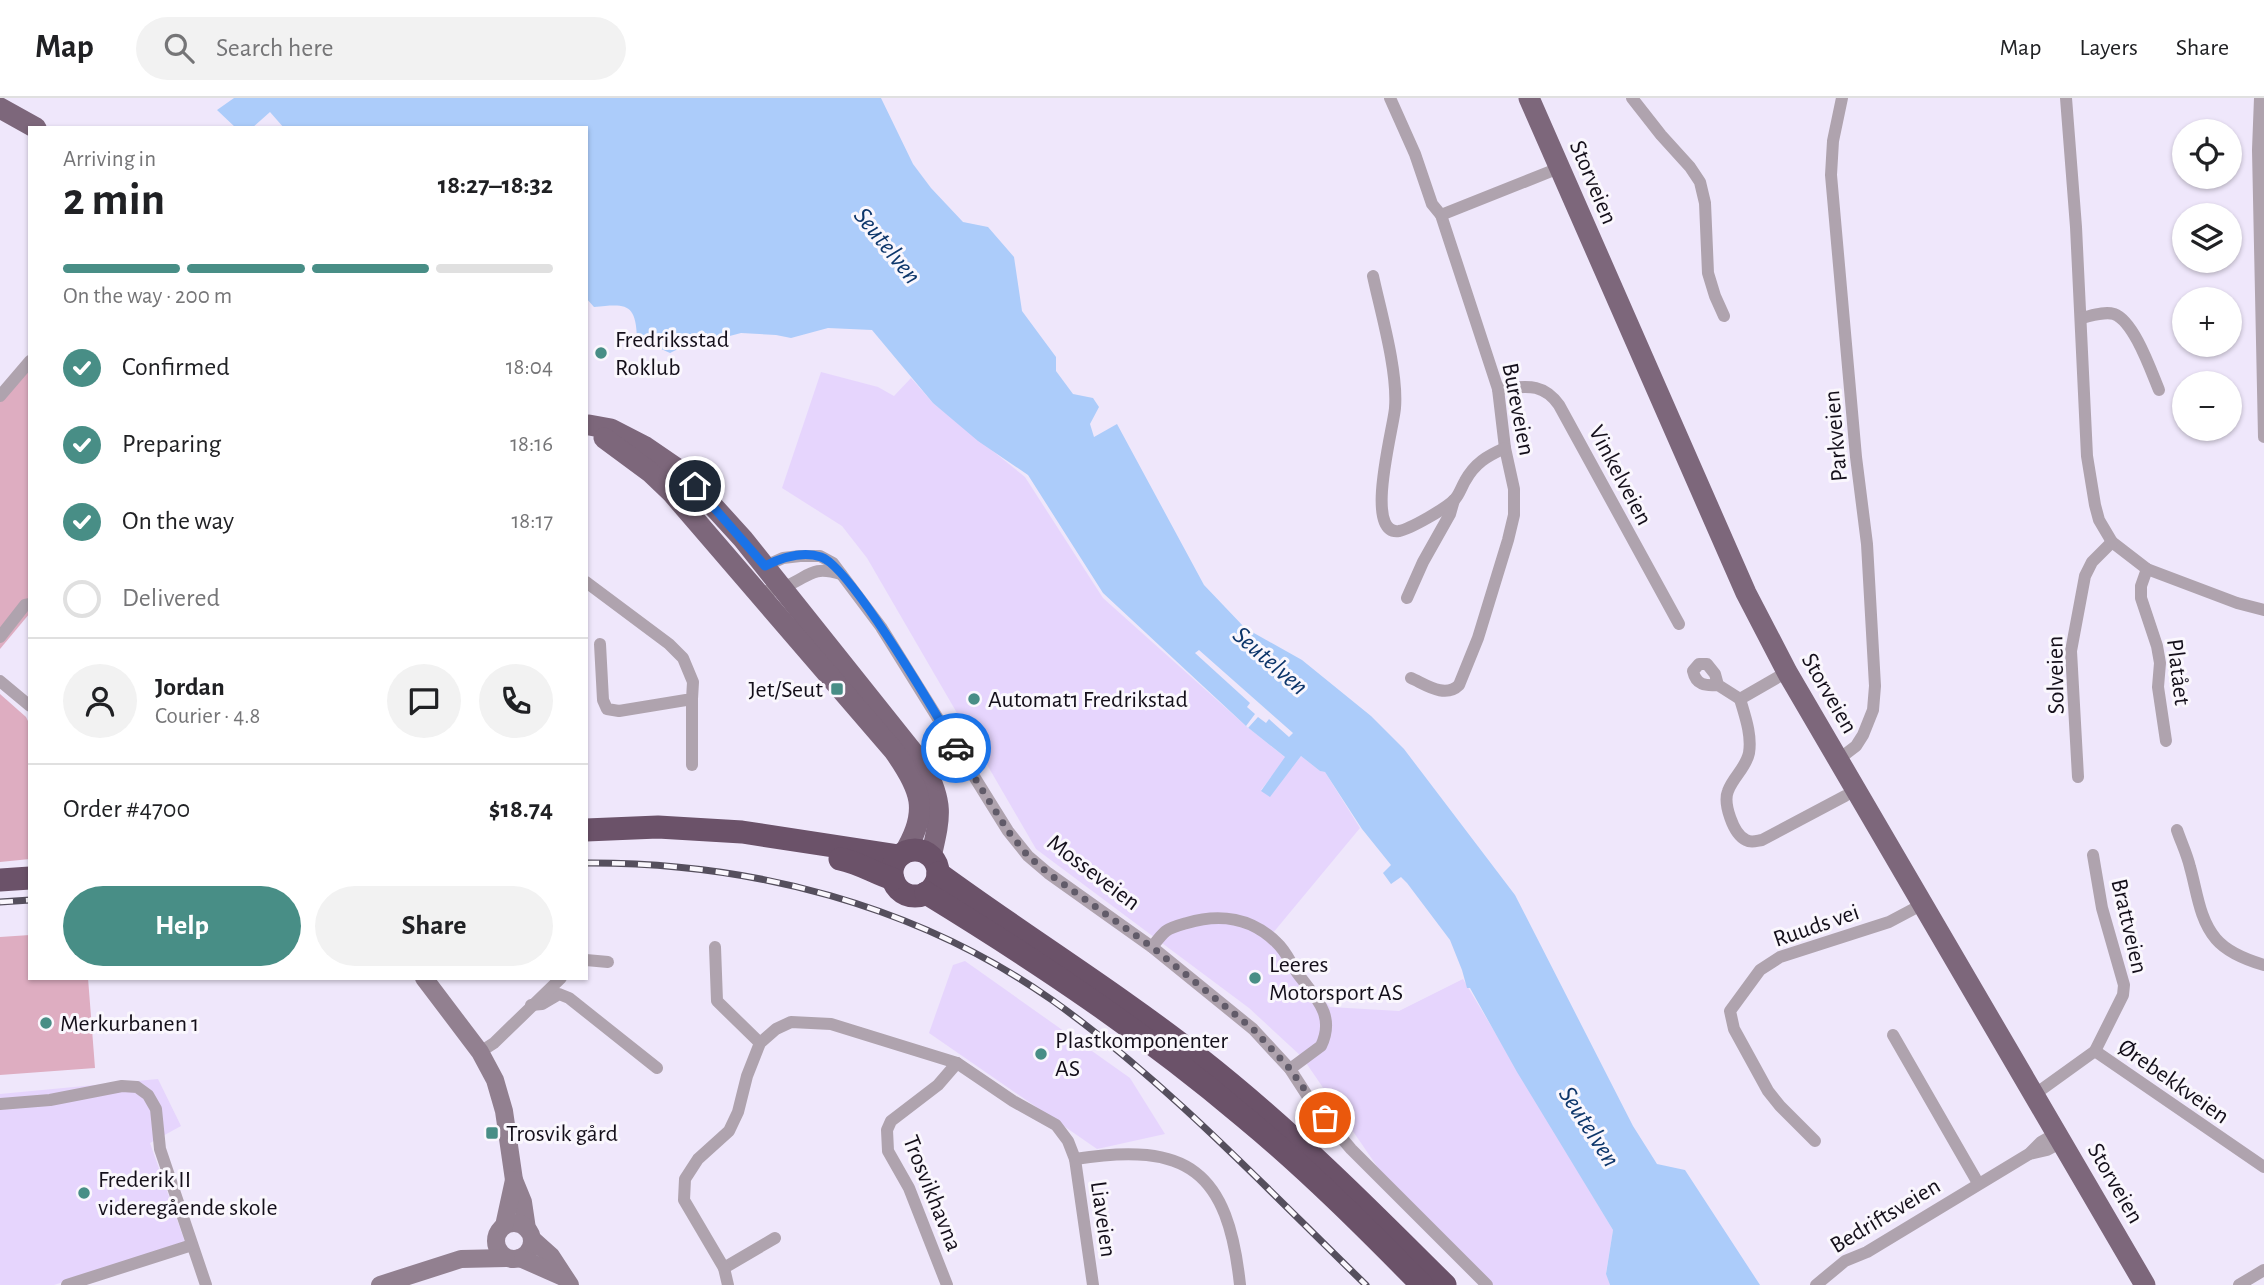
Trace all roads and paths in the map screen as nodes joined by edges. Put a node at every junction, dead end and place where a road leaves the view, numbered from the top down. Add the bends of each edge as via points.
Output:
1 (1390, 98) edge
2 (1529, 98) edge
3 (1632, 98) edge
4 (1842, 98) edge
5 (2066, 98) edge
6 (2260, 98) edge
7 (0, 108) edge
8 (32, 126) edge
9 (1559, 168) junction
10 (1441, 215) junction
11 (1373, 276) dead end
12 (1724, 316) dead end
13 (2081, 318) junction
14 (28, 366) edge
15 (1498, 389) junction
16 (2159, 390) dead end
17 (0, 396) edge
18 (588, 424) edge
19 (588, 425) edge
20 (2264, 437) edge
21 (1505, 448) junction
22 (1454, 500) junction
23 (2112, 542) junction
24 (765, 566) junction
25 (2147, 569) junction
26 (841, 573) junction
27 (588, 583) edge
28 (783, 588) junction
29 (756, 592) junction
30 (1407, 598) dead end
31 (27, 604) edge
32 (2264, 610) edge
33 (1679, 624) dead end
34 (0, 637) edge
35 (600, 644) dead end
36 (1787, 672) junction
37 (1410, 678) dead end
38 (0, 681) edge
39 (1718, 685) dead end
40 (692, 699) junction
41 (1740, 699) junction
42 (28, 704) edge
43 (2166, 741) dead end
44 (1839, 759) junction
45 (692, 765) dead end
46 (2078, 778) dead end
47 (1845, 796) dead end
48 (588, 830) edge
49 (2177, 830) dead end
50 (588, 842) edge
51 (2093, 855) dead end
52 (898, 863) junction
53 (932, 874) junction
54 (28, 878) edge
55 (0, 880) edge
56 (1923, 904) junction
57 (715, 947) dead end
58 (1152, 947) junction
59 (588, 960) edge
60 (608, 961) dead end
61 (2264, 965) edge
62 (426, 980) edge
63 (559, 980) edge
64 (531, 1005) junction
65 (1893, 1035) dead end
66 (760, 1043) junction
67 (2095, 1051) junction
68 (480, 1052) junction
69 (957, 1063) junction
70 (656, 1068) dead end
71 (1290, 1069) junction
72 (2034, 1094) junction
73 (0, 1104) edge
74 (2059, 1138) junction
75 (1815, 1140) dead end
76 (1075, 1159) junction
77 (2264, 1167) edge
78 (514, 1180) junction
79 (1978, 1183) junction
80 (500, 1231) junction
81 (529, 1234) junction
82 (775, 1238) dead end
83 (192, 1245) junction
84 (513, 1258) junction
85 (461, 1259) junction
86 (724, 1268) junction
87 (2264, 1269) edge
88 (567, 1281) edge
89 (67, 1285) edge
90 (206, 1285) edge
91 (382, 1285) edge
92 (728, 1285) edge
93 (947, 1285) edge
94 (1093, 1285) edge
95 (1240, 1285) edge
96 (1422, 1285) edge
97 (1446, 1285) edge
98 (1487, 1285) edge
99 (1815, 1285) edge
100 (2145, 1285) edge
101 (2239, 1285) edge

1 - 10 street, Bureveien via 1432,204
2 - 9 main road, Storveien
3 - 12 street via 1700,182 1708,273
4 - 44 street, Parkveien via 1831,174 1867,544 1875,686 1873,709 1863,735
5 - 13 street
6 - 20 street
7 - 8 main road
9 - 10 street
9 - 36 main road, Storveien via 1741,582
10 - 15 street, Bureveien
11 - 22 street via 1395,407 1381,517 1391,530 1399,531
13 - 16 street via 2110,313 2120,318 2140,346
13 - 23 street via 2087,456 2099,520
14 - 17 street
15 - 21 street, Bureveien
15 - 33 street, Vinkelveien via 1527,386 1552,394
18 - 24 main road via 611,429 682,472
19 - 29 main road via 672,493
21 - 22 street via 1472,468
21 - 37 street, Bureveien via 1514,515 1473,652 1454,690 1444,692
22 - 30 street
23 - 25 street
23 - 46 street, Solveien via 2085,576 2071,651
24 - 26 street, Mosseveien via 783,558 820,556
24 - 28 main road
24 - 29 street
25 - 32 street
25 - 43 street, Platået via 2141,598 2160,663 2158,687
26 - 28 street via 813,571
26 - 58 street, Mosseveien via 881,627 1028,856
27 - 40 street via 682,658 693,682
28 - 29 street
28 - 53 main road via 925,766 939,805
29 - 52 main road via 880,733 916,786 919,824
31 - 34 street
35 - 40 street via 607,709
36 - 41 street
36 - 44 main road, Storveien
38 - 42 street
39 - 41 street
40 - 45 street
41 - 47 street via 1749,754 1726,793 1741,837 1762,840
44 - 56 main road, Storveien
48 - 52 highway via 658,827 742,832
49 - 61 street via 2208,927 2228,950
50 - 52 highway via 739,846 856,862 878,874
51 - 67 street, Brattveien via 2102,908 2124,985
52 - 53 highway via 915,850 927,853
52 - 53 highway via 903,893 915,896
53 - 96 highway via 1253,1124
53 - 97 highway via 1111,992 1200,1058 1310,1152
54 - 55 highway
56 - 72 main road, Storveien
56 - 75 street, Ruuds vei via 1889,922 1780,957 1760,970 1730,1011 1734,1029 1768,1091
57 - 66 street via 717,1001
58 - 71 street, Mosseveien via 1253,1029
58 - 71 street via 1177,926 1212,918 1248,922 1277,943 1320,1000 1326,1027 1321,1046
59 - 60 street
62 - 68 street
63 - 64 street
64 - 68 street
64 - 70 street via 559,994 569,998
65 - 79 street, Bedriftsveien
66 - 69 street via 791,1022 831,1024
66 - 86 street via 729,1130 698,1159 685,1179 684,1200
67 - 72 street, Brattveien
67 - 77 street, Ørebekkveien
68 - 78 street via 504,1111
69 - 76 street via 1056,1125
69 - 93 street, Trosvikhavna via 938,1085 891,1121 887,1130 888,1151 909,1188
71 - 98 street, Mosseveien via 1351,1149
72 - 74 main road, Storveien
73 - 83 street via 122,1086 144,1091 156,1110 160,1149
74 - 79 street, Bedriftsveien via 2047,1150 2029,1154
74 - 100 main road, Storveien
76 - 94 street, Liaveien
76 - 95 street via 1160,1156 1190,1168 1224,1209 1233,1233
78 - 80 street
78 - 81 street
79 - 99 street, Bedriftsveien via 1845,1261
80 - 81 street via 516,1223
80 - 84 street via 497,1248
80 - 85 street
81 - 84 street via 529,1251
81 - 88 street
82 - 86 street
83 - 89 street
83 - 90 street
84 - 85 street
84 - 88 street
85 - 91 street
86 - 92 street
87 - 101 street

